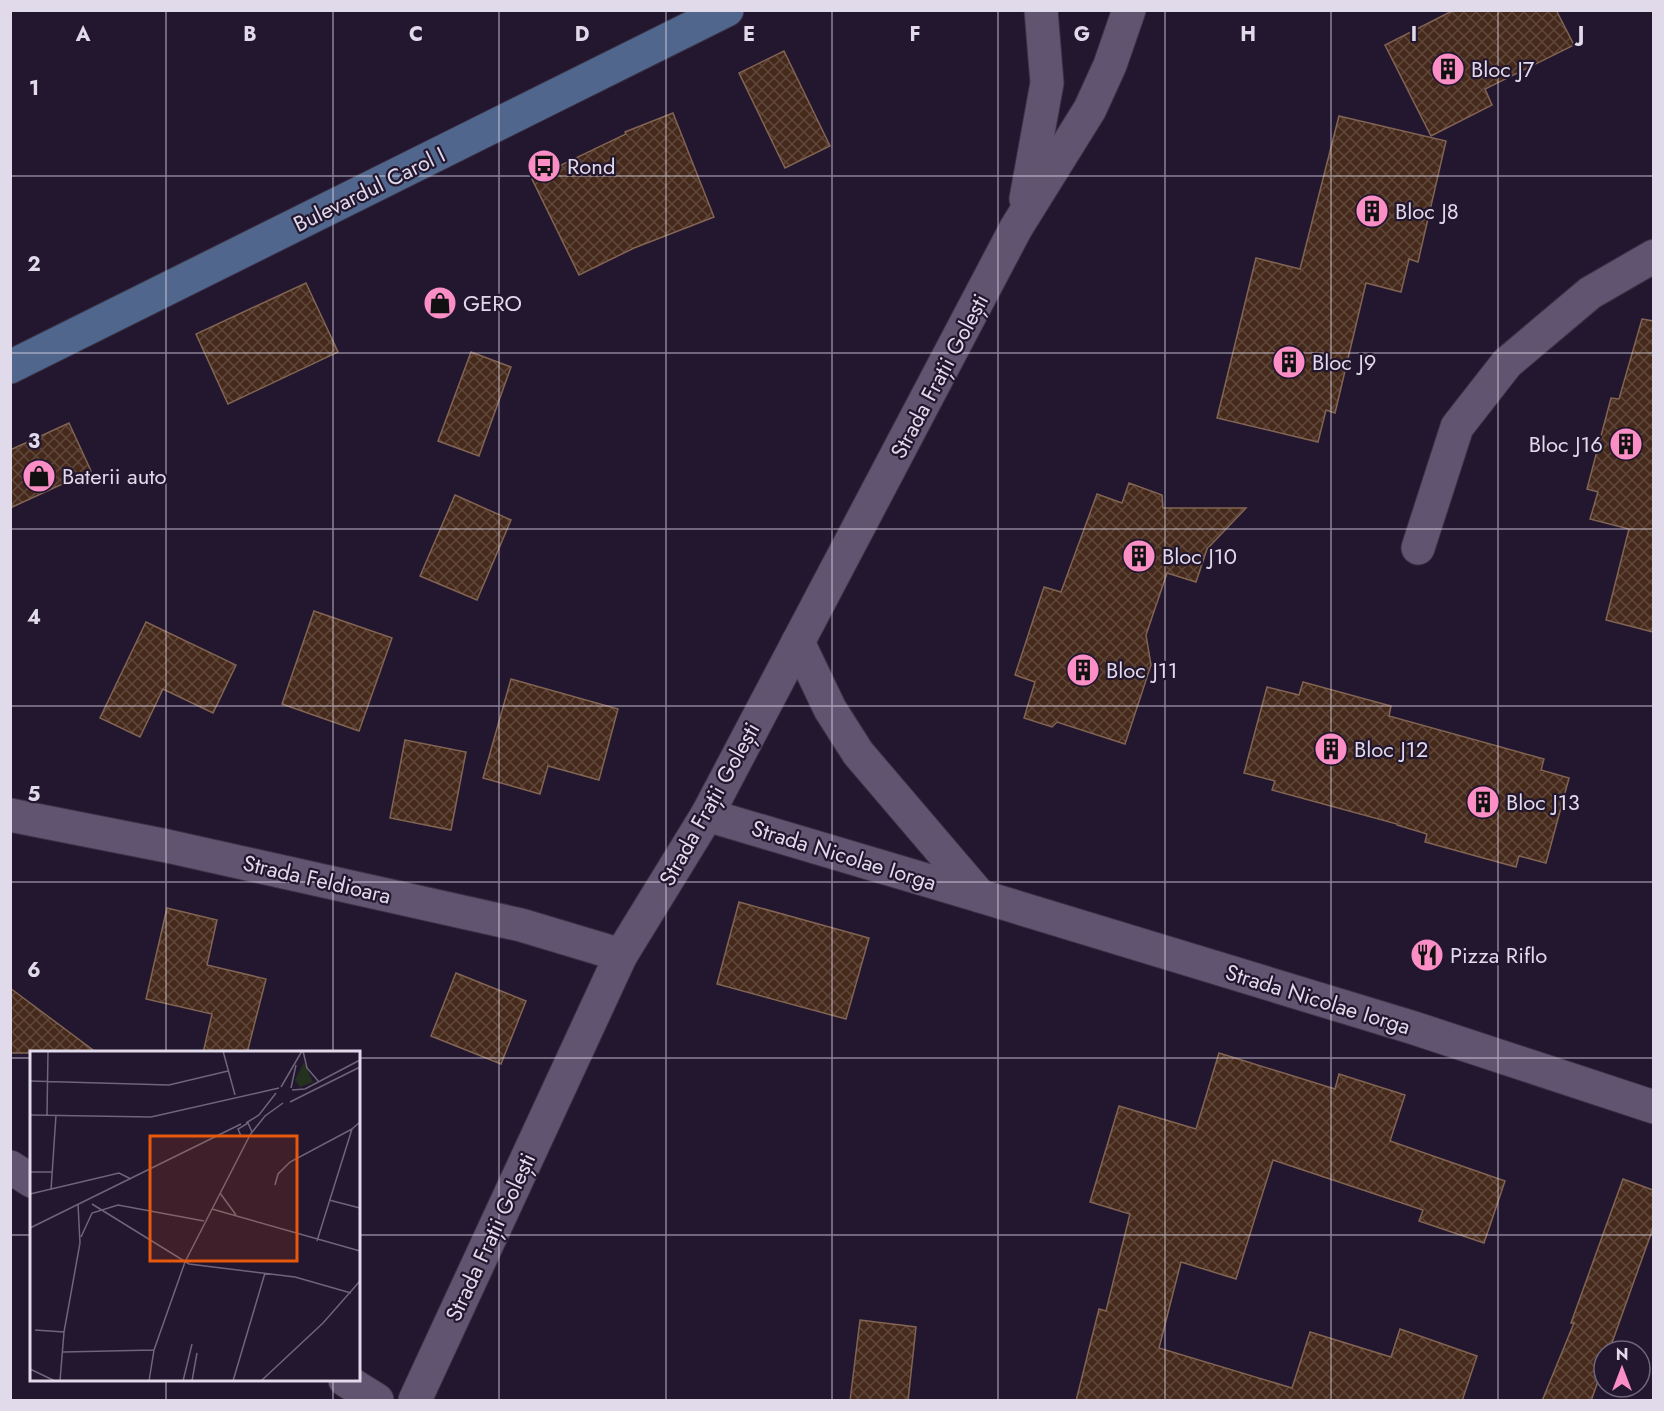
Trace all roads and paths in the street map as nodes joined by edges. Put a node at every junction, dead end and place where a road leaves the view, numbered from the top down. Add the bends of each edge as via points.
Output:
1 (727, 10) edge
2 (1041, 10) edge
3 (1129, 10) edge
4 (1022, 217) junction
5 (1653, 256) edge
6 (10, 368) edge
7 (1418, 548) dead end
8 (798, 642) junction
9 (10, 815) edge
10 (707, 815) junction
11 (980, 896) junction
12 (621, 956) junction
13 (1653, 1107) edge
14 (10, 1167) edge
15 (30, 1179) edge
16 (347, 1381) edge
17 (377, 1401) edge
18 (415, 1401) edge

1 - 6 main road, Bulevardul Carol I
2 - 4 street, Strada Frații Golești via 1047,83
3 - 4 street, Strada Frații Golești via 1090,109
4 - 8 street, Strada Frații Golești
5 - 7 street via 1590,293 1507,363 1457,427
8 - 10 street, Strada Frații Golești
8 - 11 street, Strada Nicolae Iorga via 830,709 858,753
9 - 12 street, Strada Feldioara via 521,925
10 - 11 street, Strada Nicolae Iorga
10 - 12 street, Strada Frații Golești
11 - 13 street, Strada Nicolae Iorga via 1403,1025
12 - 18 street, Strada Frații Golești
14 - 15 street
16 - 17 street

